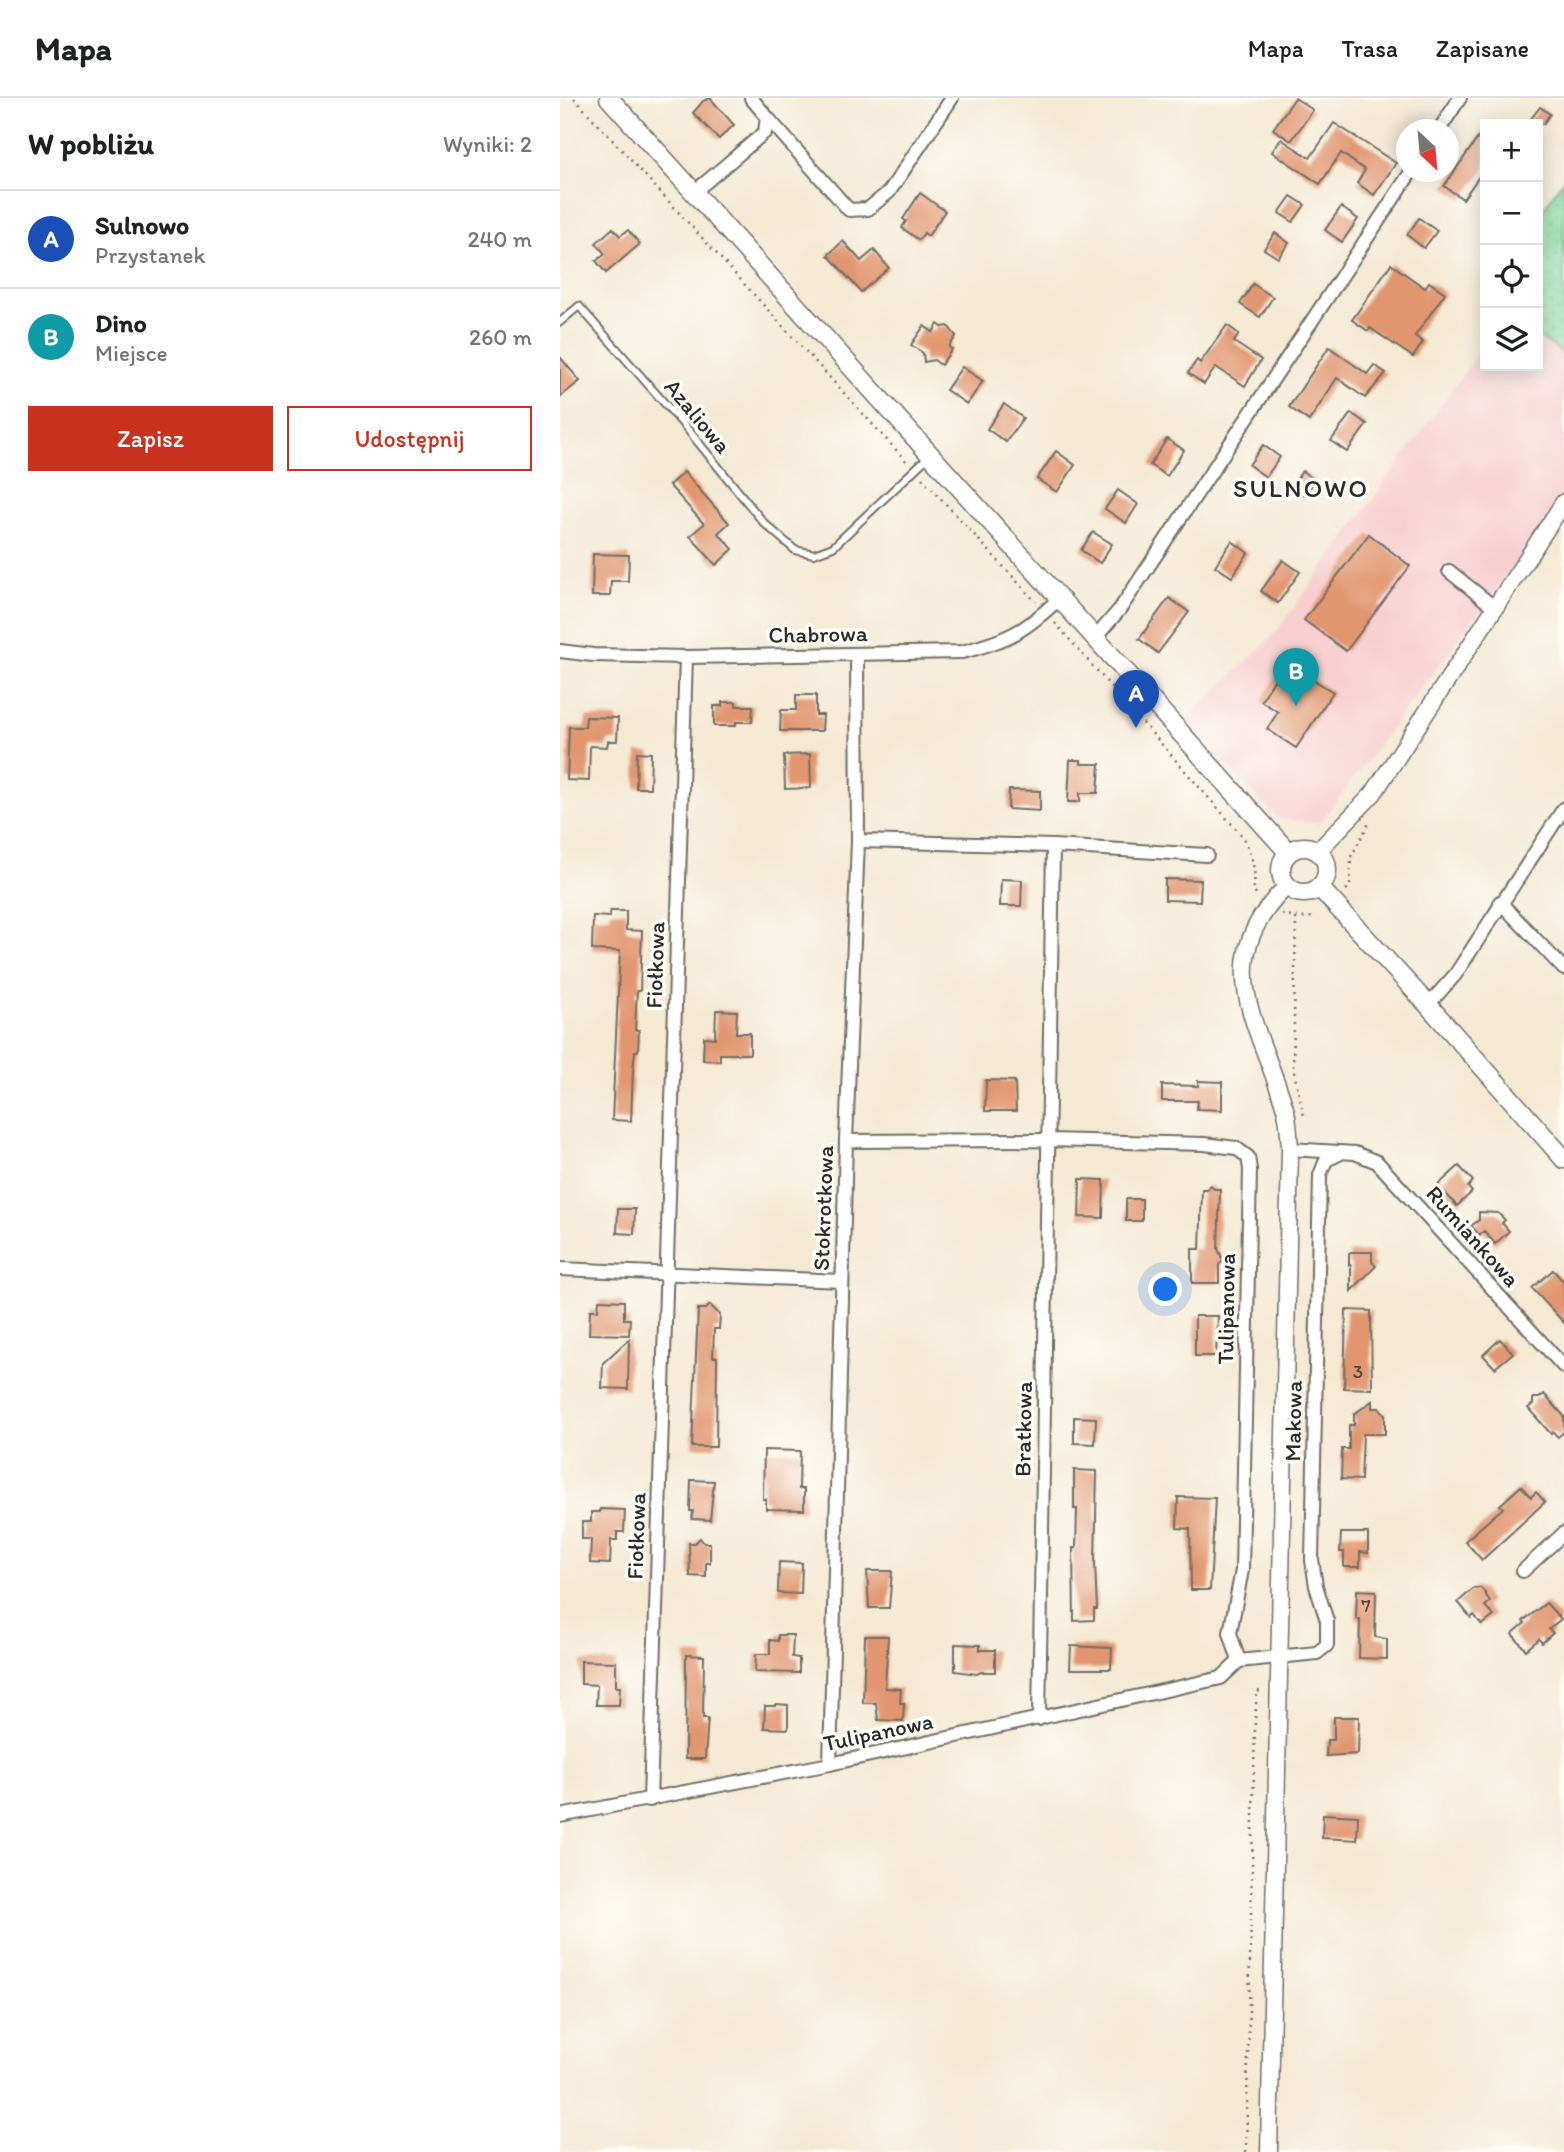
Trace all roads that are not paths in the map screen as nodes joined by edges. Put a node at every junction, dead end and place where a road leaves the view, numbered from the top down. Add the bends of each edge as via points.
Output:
1 (609, 98) edge
2 (751, 98) edge
3 (953, 98) edge
4 (1460, 98) edge
5 (767, 117) junction
6 (1446, 119) edge
7 (1404, 182) edge
8 (693, 194) junction
9 (560, 322) edge
10 (930, 456) junction
11 (1564, 502) edge
12 (1448, 571) dead end
13 (1060, 598) junction
14 (1495, 608) junction
15 (1095, 638) junction
16 (560, 651) edge
17 (857, 654) junction
18 (686, 657) junction
19 (1564, 807) edge
20 (858, 841) junction
21 (1053, 846) junction
22 (1318, 851) junction
23 (1288, 852) junction
24 (1207, 855) dead end
25 (1287, 886) junction
26 (1319, 887) junction
27 (1500, 902) junction
28 (1564, 969) edge
29 (1428, 1005) junction
30 (1049, 1140) junction
31 (846, 1141) junction
32 (1290, 1149) junction
33 (1339, 1154) junction
34 (1564, 1159) edge
35 (560, 1269) edge
36 (665, 1273) junction
37 (842, 1281) junction
38 (1564, 1367) edge
39 (1564, 1533) edge
40 (1523, 1571) dead end
41 (1279, 1658) junction
42 (1239, 1661) junction
43 (1040, 1719) junction
44 (830, 1764) junction
45 (650, 1800) junction
46 (560, 1816) edge
47 (1269, 2152) edge

1 - 8 main road
2 - 5 street
3 - 5 street via 889,192 868,209 849,210
4 - 6 street
5 - 8 street via 765,132
7 - 15 street via 1120,609
8 - 10 main road
9 - 10 lane, Azaliowa via 579,306 764,523 795,550 814,554 833,547
10 - 13 main road
11 - 14 street
12 - 14 street
13 - 15 main road
13 - 17 street, Chabrowa via 1031,625 998,643 962,652
14 - 22 street via 1373,794
15 - 23 main road
16 - 18 street, Chabrowa
17 - 18 street, Chabrowa
17 - 20 street, Stokrotkowa
18 - 36 street, Fiołkowa
19 - 27 street
20 - 21 street
20 - 31 street, Stokrotkowa
21 - 24 street
21 - 30 street, Bratkowa
22 - 23 main road via 1300,847
22 - 26 main road via 1327,873
23 - 25 main road via 1280,873
25 - 26 main road via 1306,893
25 - 32 street via 1252,931 1245,985 1249,1010 1287,1115
26 - 29 main road
27 - 28 street
27 - 29 street via 1455,975
29 - 34 main road
30 - 31 street
30 - 42 street, Tulipanowa via 1204,1144 1236,1148 1248,1157 1242,1570 1230,1633
30 - 43 street, Bratkowa
31 - 37 street, Stokrotkowa
32 - 33 street, Rumiankowa
32 - 41 street
33 - 38 street, Rumiankowa via 1355,1153 1377,1162
33 - 41 street, Makowa via 1325,1160 1320,1175 1314,1412 1312,1560 1327,1621 1327,1644 1317,1653
35 - 36 street
36 - 37 street
36 - 45 street, Fiołkowa
37 - 44 street, Stokrotkowa
39 - 40 street
41 - 42 street
41 - 47 street
42 - 43 street, Tulipanowa via 1221,1678
43 - 44 street, Tulipanowa
44 - 45 street, Tulipanowa
45 - 46 street, Tulipanowa

